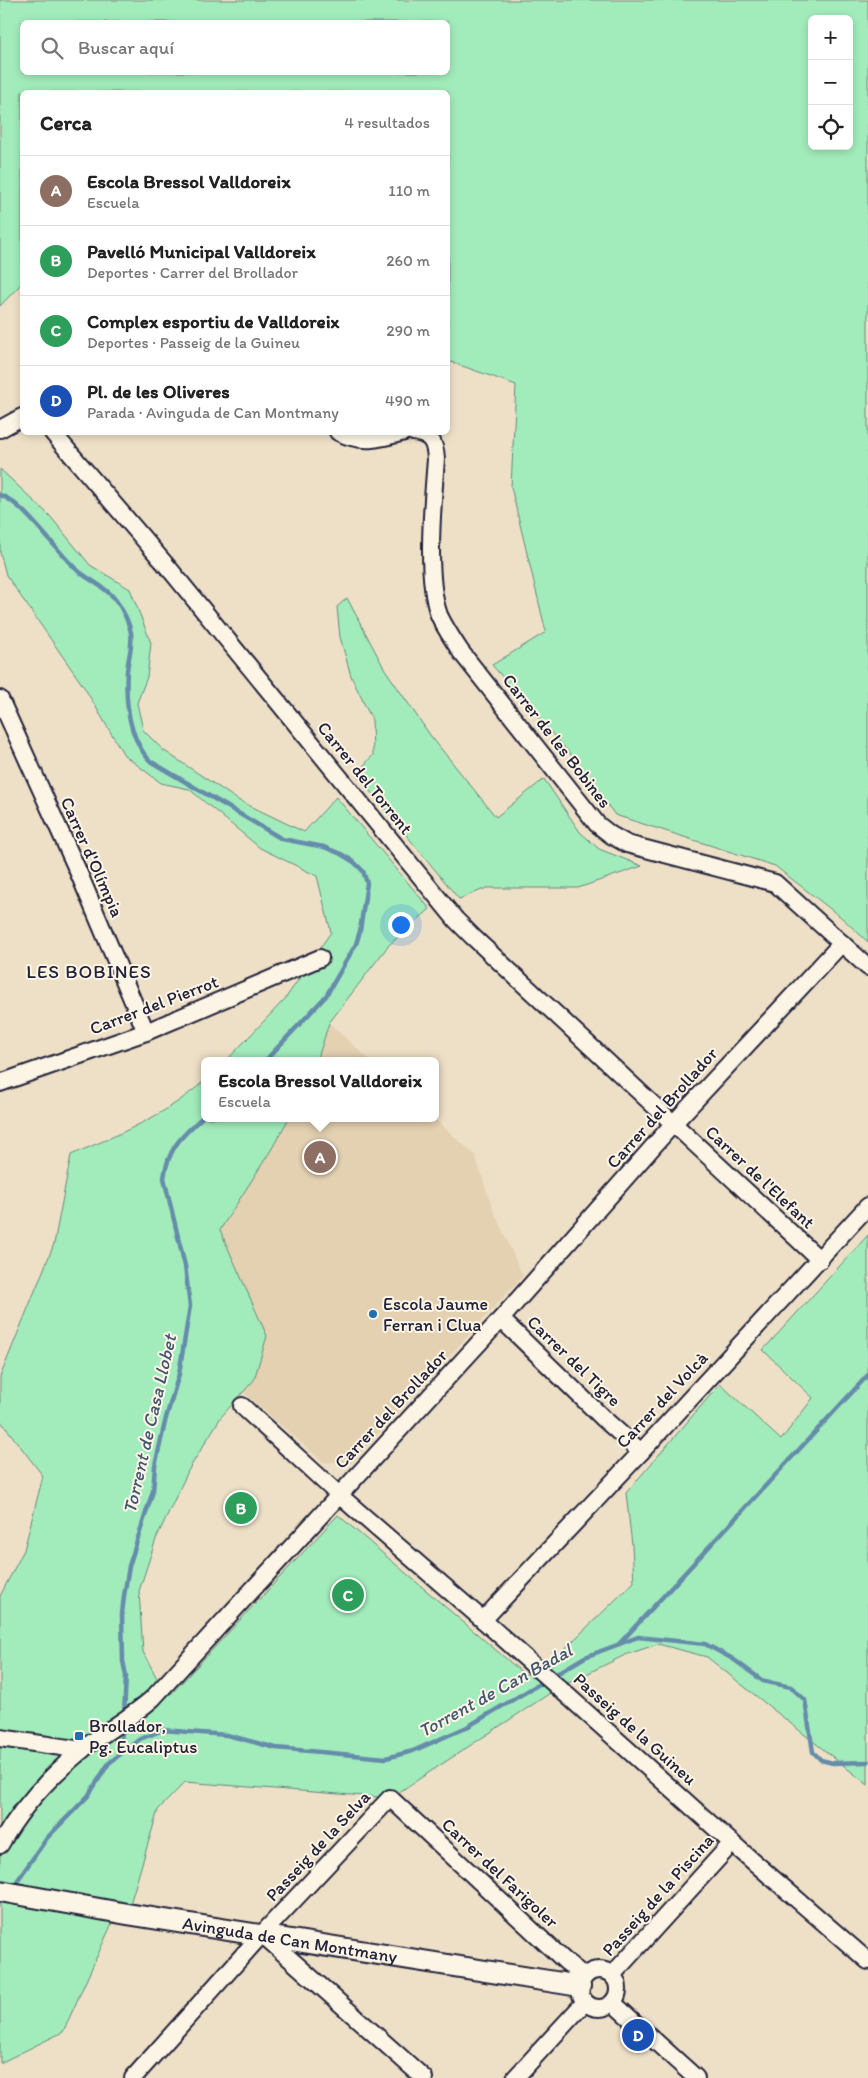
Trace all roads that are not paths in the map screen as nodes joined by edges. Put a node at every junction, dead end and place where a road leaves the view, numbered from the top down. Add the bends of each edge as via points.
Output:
1 (20, 418) edge
2 (0, 429) edge
3 (55, 435) edge
4 (345, 435) edge
5 (393, 435) edge
6 (423, 435) edge
7 (0, 699) edge
8 (842, 943) junction
9 (320, 958) dead end
10 (868, 967) edge
11 (146, 1032) junction
12 (0, 1083) edge
13 (673, 1124) junction
14 (868, 1206) edge
15 (820, 1260) junction
16 (501, 1319) junction
17 (242, 1406) dead end
18 (641, 1452) junction
19 (339, 1496) junction
20 (483, 1620) junction
21 (0, 1738) edge
22 (82, 1750) junction
23 (390, 1798) joint
24 (732, 1843) junction
25 (0, 1845) edge
26 (4, 1892) edge
27 (262, 1934) junction
28 (868, 1961) edge
29 (612, 1974) junction
30 (583, 1988) junction
31 (613, 2003) junction
32 (134, 2078) edge
33 (424, 2078) edge
34 (515, 2078) edge
35 (696, 2078) edge

1 - 2 street
3 - 13 street, Carrer del Torrent via 172,572 456,920
4 - 5 street via 357,440 375,440
6 - 8 street, Carrer de les Bobines via 429,437 435,446 432,562 439,614 447,632 597,824 627,844 774,883
7 - 11 street, Carrer d'Olímpia
8 - 10 street, Carrer de les Bobines
8 - 13 street, Carrer del Brollador
9 - 11 street, Carrer del Pierrot
11 - 12 street, Carrer del Pierrot
13 - 15 street, Carrer de l'Elefant
13 - 16 street, Carrer del Brollador
14 - 15 street, Carrer del Volcà
15 - 18 street, Carrer del Volcà
16 - 18 street, Carrer del Tigre
16 - 19 street, Carrer del Brollador
17 - 19 street, Passeig de la Guineu
18 - 20 street, Carrer del Volcà
19 - 20 street, Passeig de la Guineu
19 - 22 street, Carrer del Brollador via 137,1713
20 - 24 street, Passeig de la Guineu
21 - 22 street
22 - 25 street, Carrer del Brollador via 38,1793
23 - 27 street, Passeig de la Selva
23 - 30 street, Carrer del Farigoler via 565,1961
24 - 28 street, Passeig de la Guineu
24 - 29 street, Passeig de la Piscina
26 - 27 street, Avinguda de Can Montmany
27 - 30 street, Avinguda de Can Montmany
27 - 32 street, Passeig de la Selva
27 - 33 street
29 - 30 street via 595,1970
29 - 31 street via 619,1985
30 - 31 street via 592,2007 599,2009
30 - 34 street
31 - 35 street

